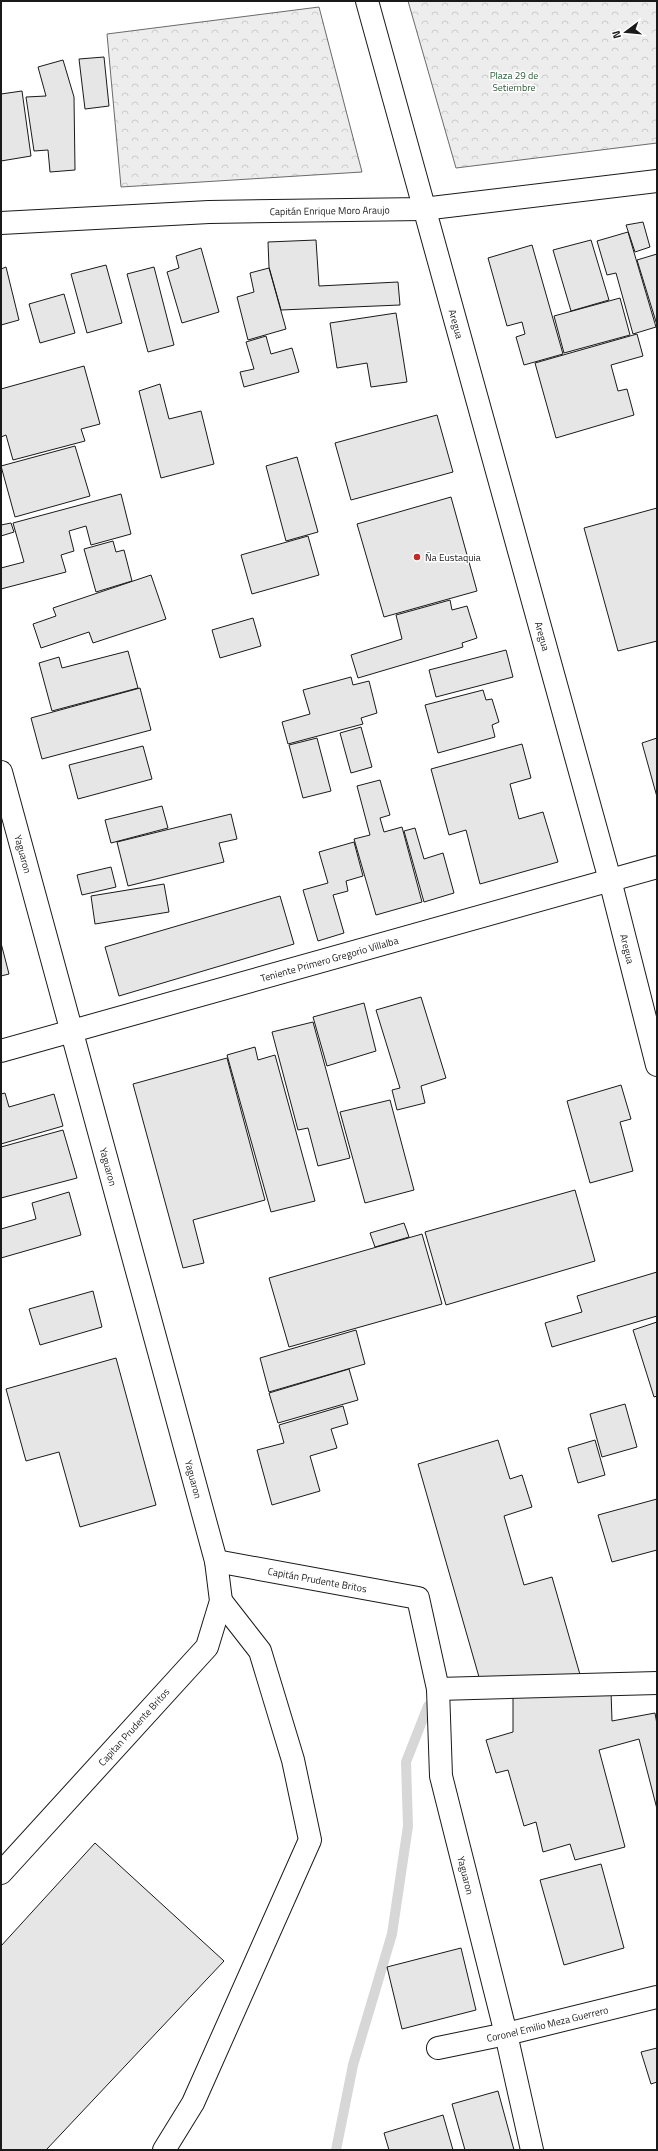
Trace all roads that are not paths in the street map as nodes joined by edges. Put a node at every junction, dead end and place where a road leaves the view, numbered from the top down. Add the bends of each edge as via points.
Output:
1 (367, 1) edge
2 (657, 181) edge
3 (423, 209) junction
4 (1, 223) edge
5 (1, 772) edge
6 (657, 867) edge
7 (610, 880) junction
8 (71, 1032) junction
9 (1, 1051) edge
10 (657, 1065) edge
11 (216, 1561) junction
12 (418, 1598) joint
13 (221, 1601) junction
14 (657, 1683) edge
15 (438, 1689) junction
16 (1, 1873) edge
17 (657, 1997) edge
18 (506, 2034) junction
19 (438, 2048) dead end
20 (164, 2150) edge
21 (532, 2150) edge

1 - 3 street, Aregua
2 - 3 street, Capitán Enrique Moro Araujo
3 - 4 street, Capitán Enrique Moro Araujo via 210,212
3 - 7 street, Aregua
5 - 8 street, Yaguaron
6 - 7 street, Teniente Primero Gregorio Villalba
7 - 8 street, Teniente Primero Gregorio Villalba
7 - 10 street, Aregua
8 - 9 street, Teniente Primero Gregorio Villalba
8 - 11 street, Yaguaron
11 - 12 street, Capitán Prudente Britos
11 - 13 street, Capitan Prudente Britos
12 - 15 street, Yaguaron
13 - 16 street, Capitan Prudente Britos via 207,1647
13 - 20 street via 260,1651 293,1760 310,1840 193,2103
14 - 15 street
15 - 18 street, Yaguaron via 442,1776
17 - 18 street, Coronel Emilio Meza Guerrero
18 - 19 street, Coronel Emilio Meza Guerrero
18 - 21 street, Yaguaron

